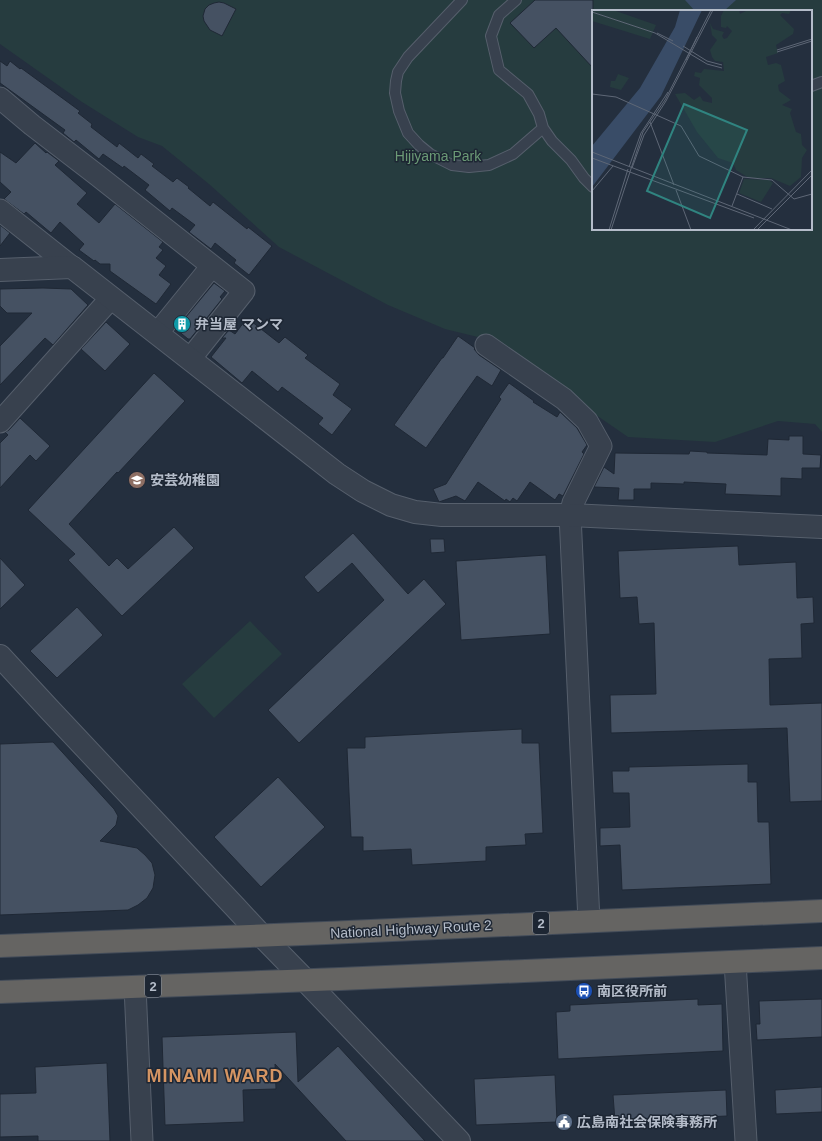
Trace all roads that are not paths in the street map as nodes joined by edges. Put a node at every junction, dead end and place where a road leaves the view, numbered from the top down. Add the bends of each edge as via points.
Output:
1 (462, 0) edge
2 (516, 0) edge
3 (822, 82) edge
4 (812, 86) edge
5 (0, 98) edge
6 (543, 128) junction
7 (592, 186) edge
8 (0, 210) edge
9 (212, 266) junction
10 (72, 267) junction
11 (0, 270) edge
12 (112, 298) junction
13 (164, 325) dead end
14 (486, 345) dead end
15 (190, 359) junction
16 (0, 422) edge
17 (570, 515) junction
18 (822, 527) edge
19 (0, 656) edge
20 (822, 911) edge
21 (589, 921) junction
22 (261, 936) junction
23 (0, 946) edge
24 (822, 958) edge
25 (736, 962) junction
26 (305, 980) junction
27 (135, 987) junction
28 (0, 992) edge
29 (142, 1141) edge
30 (459, 1141) edge
31 (746, 1141) edge

1 - 6 lane via 408,57 398,72 396,93 399,111 408,133 430,154 452,165 469,167 489,164 513,154
2 - 6 lane via 500,15 491,36 499,70 528,94
3 - 4 lane
5 - 9 street
6 - 7 lane
8 - 10 street
9 - 13 street
9 - 15 street via 244,291
10 - 11 street
10 - 12 street
12 - 15 street
12 - 16 street
14 - 17 street via 564,399 587,421 601,446 573,503
15 - 17 street via 338,474 363,492 391,505 415,512 442,515
17 - 18 street
17 - 21 street
19 - 22 street
20 - 21 highway, National Highway Route 2 / 2
21 - 22 highway, National Highway Route 2 / 2
22 - 23 highway, National Highway Route 2 / 2
22 - 26 street
24 - 25 highway, 2
25 - 26 highway, 2
25 - 31 street
26 - 27 highway, 2
26 - 30 street
27 - 28 highway, 2
27 - 29 street

